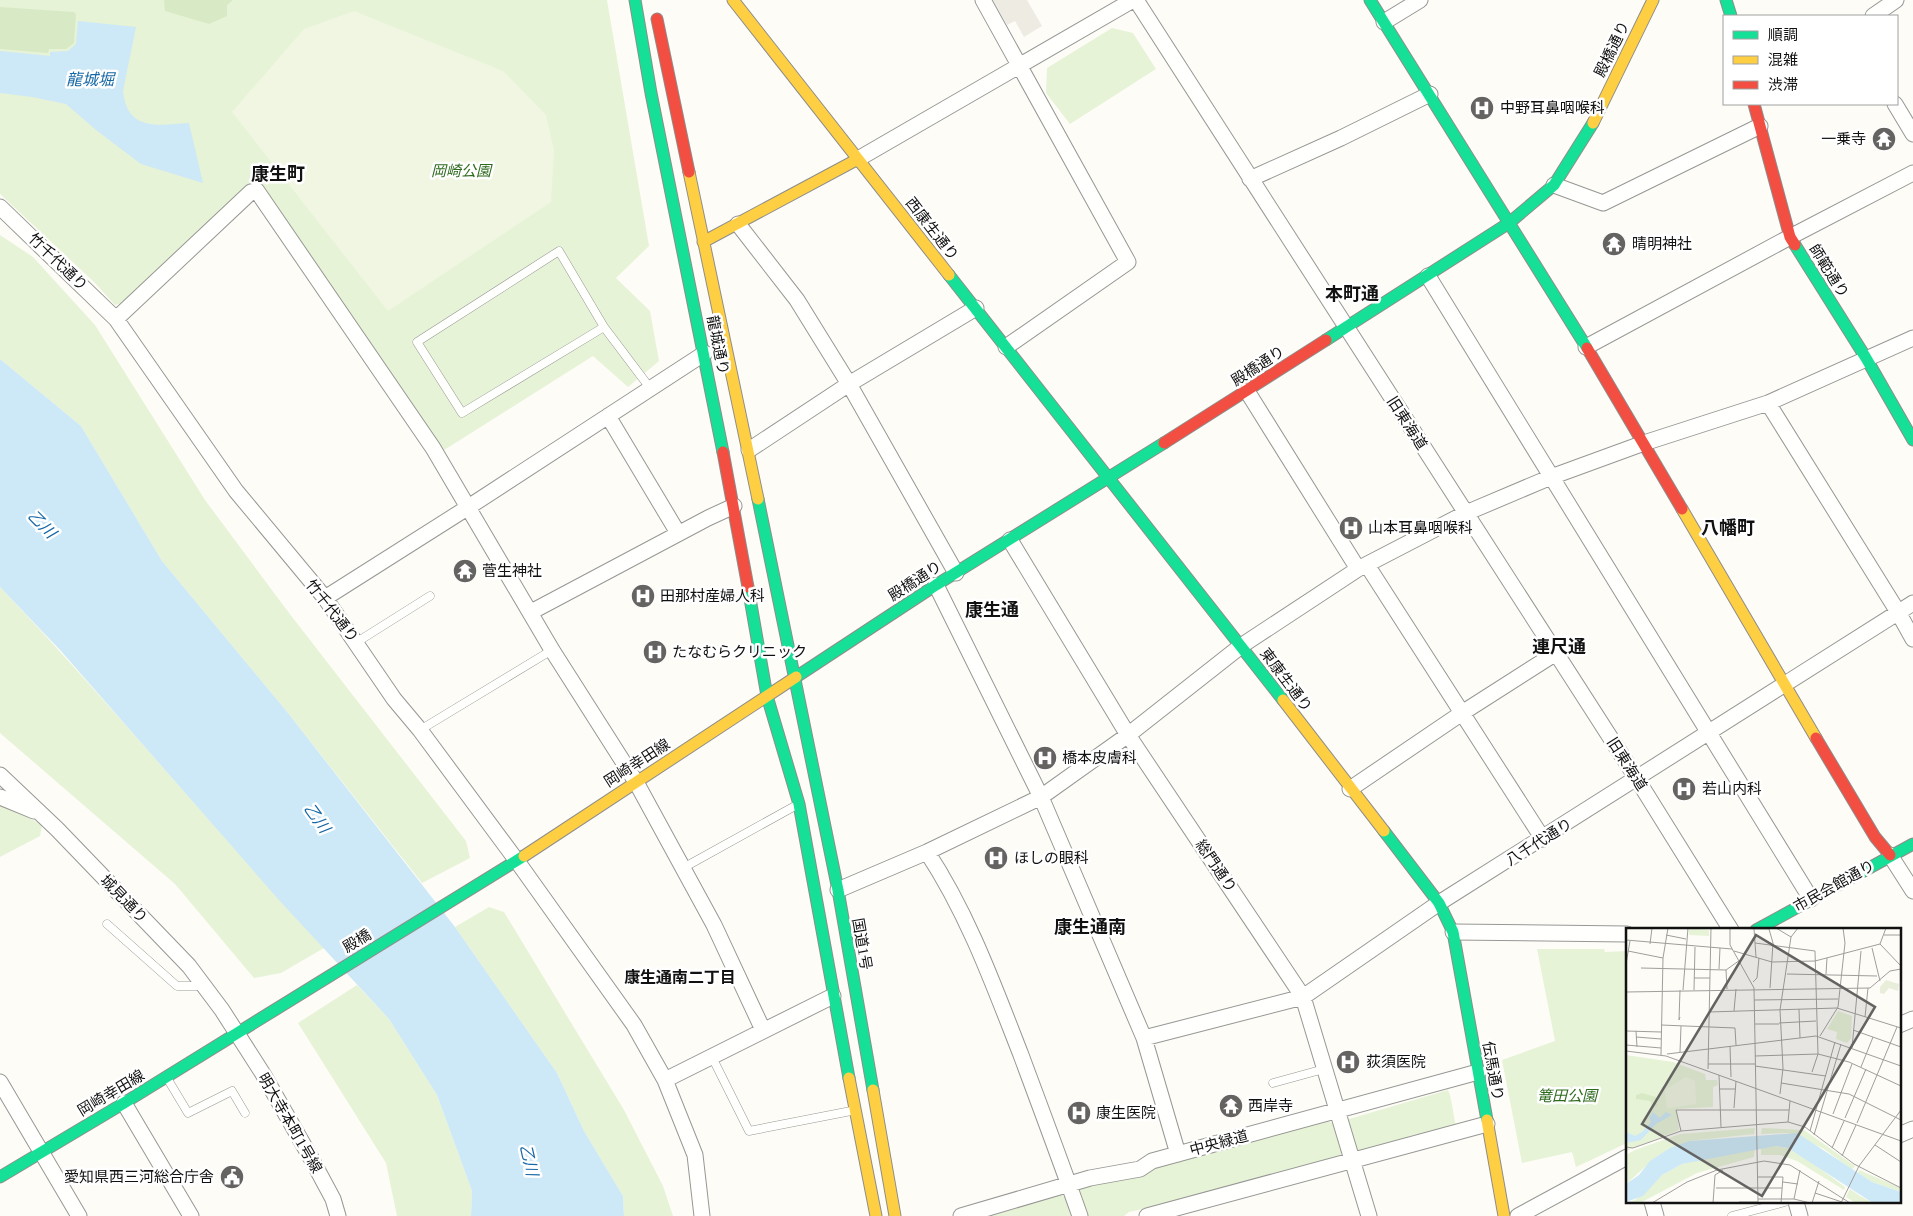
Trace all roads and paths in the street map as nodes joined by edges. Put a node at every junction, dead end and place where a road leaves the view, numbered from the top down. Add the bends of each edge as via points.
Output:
1 (635, 0) edge
2 (733, 0) edge
3 (983, 0) edge
4 (1134, 0) edge
5 (1370, 0) edge
6 (1420, 0) edge
7 (1653, 0) edge
8 (1726, 0) edge
9 (1896, 0) edge
10 (655, 9) dead end
11 (1731, 15) edge
12 (1874, 15) edge
13 (1384, 22) junction
14 (1020, 67) junction
15 (1430, 94) junction
16 (1754, 105) edge
17 (1896, 105) edge
18 (1760, 126) junction
19 (1913, 134) edge
20 (858, 159) junction
21 (1913, 173) edge
22 (1250, 179) junction
23 (1554, 185) junction
24 (0, 207) edge
25 (1510, 222) junction
26 (738, 224) junction
27 (1790, 237) junction
28 (703, 242) junction
29 (1428, 276) junction
30 (976, 308) junction
31 (116, 318) junction
32 (604, 327) junction
33 (1345, 328) junction
34 (1913, 338) edge
35 (1006, 346) junction
36 (1586, 347) junction
37 (705, 353) junction
38 (1866, 358) junction
39 (849, 384) junction
40 (650, 388) junction
41 (1247, 391) junction
42 (1768, 403) junction
43 (608, 416) junction
44 (1911, 432) edge
45 (1644, 443) junction
46 (749, 450) junction
47 (1108, 476) junction
48 (1551, 477) junction
49 (734, 506) junction
50 (467, 508) junction
51 (1466, 513) junction
52 (678, 534) junction
53 (1010, 540) junction
54 (1362, 567) junction
55 (956, 573) junction
56 (936, 585) junction
57 (430, 596) dead end
58 (325, 598) junction
59 (1913, 603) edge
60 (531, 612) junction
61 (1898, 612) junction
62 (1913, 639) edge
63 (357, 642) junction
64 (1241, 646) junction
65 (552, 650) junction
66 (1556, 653) junction
67 (796, 677) junction
68 (1786, 685) junction
69 (766, 696) junction
70 (1462, 713) junction
71 (420, 730) junction
72 (1709, 734) junction
73 (1128, 735) junction
74 (0, 775) edge
75 (1637, 779) junction
76 (636, 782) junction
77 (1350, 789) junction
78 (0, 797) edge
79 (1042, 798) junction
80 (799, 804) junction
81 (42, 815) junction
82 (1543, 839) junction
83 (1913, 844) edge
84 (927, 852) junction
85 (1890, 855) junction
86 (517, 860) junction
87 (683, 868) junction
88 (494, 875) joint
89 (838, 890) junction
90 (1913, 892) edge
91 (1811, 899) junction
92 (1439, 904) junction
93 (107, 924) dead end
94 (1730, 928) edge
95 (1760, 928) edge
96 (1453, 932) junction
97 (1626, 934) edge
98 (203, 986) junction
99 (833, 996) junction
100 (1303, 997) junction
101 (1913, 1019) edge
102 (1900, 1025) edge
103 (763, 1030) junction
104 (236, 1033) junction
105 (1144, 1038) junction
106 (712, 1057) junction
107 (1324, 1069) junction
108 (1478, 1072) junction
109 (166, 1077) junction
110 (665, 1080) junction
111 (0, 1082) edge
112 (1273, 1083) dead end
113 (124, 1103) junction
114 (856, 1110) junction
115 (1337, 1112) junction
116 (245, 1113) dead end
117 (1487, 1124) junction
118 (1913, 1129) edge
119 (1900, 1135) edge
120 (42, 1151) junction
121 (1178, 1154) junction
122 (1626, 1158) edge
123 (1353, 1160) junction
124 (0, 1177) edge
125 (1069, 1184) junction
126 (1777, 1204) edge
127 (79, 1216) edge
128 (191, 1216) edge
129 (338, 1216) edge
130 (702, 1216) edge
131 (876, 1216) edge
132 (895, 1216) edge
133 (961, 1216) edge
134 (1080, 1216) edge
135 (1147, 1216) edge
136 (1369, 1216) edge
137 (1504, 1216) edge
138 (1518, 1216) edge
139 (1732, 1216) edge

1 - 37 main road, 龍城通り
2 - 20 main road, 西康生通り
3 - 14 street
4 - 14 street
4 - 22 street, 旧東海道
5 - 13 main road
6 - 13 street
7 - 23 main road, 殿橋通り via 1593,123
8 - 11 main road
9 - 12 street
10 - 28 main road, 龍城通り
13 - 15 main road
14 - 20 street
14 - 35 street via 1128,262
15 - 22 street
15 - 25 main road
16 - 18 main road, 師範通り
17 - 19 street
18 - 23 street via 1603,204
18 - 27 main road, 師範通り
20 - 26 main road
20 - 30 main road, 西康生通り
21 - 27 street
22 - 33 street, 旧東海道
23 - 25 main road, 殿橋通り
24 - 31 street, 竹千代通り
25 - 29 main road, 殿橋通り
25 - 36 main road
26 - 28 main road
26 - 39 street via 797,300
27 - 36 street
27 - 38 main road, 師範通り
28 - 46 main road, 龍城通り
29 - 33 main road, 殿橋通り
29 - 48 street
30 - 35 main road, 西康生通り
30 - 39 street
31 - 50 street via 251,192 257,191 433,448
31 - 58 street, 竹千代通り via 236,491
32 - 32 lane via 558,251 417,342 462,413
32 - 40 lane
33 - 41 main road, 殿橋通り
33 - 51 street, 旧東海道
34 - 38 street
35 - 47 main road, 西康生通り
36 - 45 main road
37 - 40 street
37 - 49 main road, 龍城通り
38 - 42 street
38 - 44 main road, 師範通り
39 - 46 street
39 - 55 street
40 - 43 street
41 - 47 main road, 殿橋通り
41 - 54 street
42 - 45 street
42 - 61 street
43 - 50 street
43 - 52 street
45 - 48 street
45 - 68 main road
46 - 67 main road, 龍城通り
47 - 53 main road, 殿橋通り
47 - 64 main road, 東康生通り
48 - 51 street
48 - 72 street
49 - 52 street
49 - 69 main road, 龍城通り
50 - 58 street
50 - 60 street
51 - 54 street
51 - 66 street, 旧東海道
52 - 60 street
53 - 55 main road, 殿橋通り
53 - 73 street, 総門通り
54 - 64 street
54 - 70 street
55 - 56 main road, 殿橋通り
56 - 67 main road, 殿橋通り
56 - 79 street
57 - 63 lane
58 - 63 street, 竹千代通り
59 - 61 street, 八千代通り
60 - 65 street
61 - 62 street
61 - 68 street, 八千代通り
63 - 71 street, 竹千代通り via 394,699
64 - 73 street
64 - 77 main road, 東康生通り
65 - 71 lane
65 - 76 street
66 - 70 street
66 - 75 street, 旧東海道
67 - 69 main road, 岡崎幸田線
67 - 89 main road, 国道1号
68 - 72 street, 八千代通り
68 - 85 main road via 1875,837
69 - 76 main road, 岡崎幸田線
69 - 80 main road
70 - 77 street
70 - 82 street
71 - 86 street, 竹千代通り
72 - 75 street, 八千代通り
72 - 91 street
73 - 79 street
73 - 100 street, 総門通り
74 - 81 street, 城見通り
75 - 82 street, 八千代通り
75 - 94 street, 旧東海道
76 - 86 main road, 岡崎幸田線
76 - 87 street
77 - 92 main road, 東康生通り
78 - 81 street
79 - 84 street
79 - 105 street
80 - 87 lane
80 - 99 main road
81 - 98 street, 城見通り via 189,966
82 - 92 street, 八千代通り
83 - 85 main road, 市民会館通り
84 - 89 street
84 - 125 street via 977,944
85 - 90 street
85 - 91 main road, 市民会館通り
86 - 88 main road, 岡崎幸田線
86 - 110 street, 竹千代通り via 634,1025
87 - 103 street via 714,925
88 - 104 main road, 殿橋
89 - 132 main road, 国道1号
91 - 95 main road, 市民会館通り
92 - 96 main road, 伝馬通り
92 - 100 street, 八千代通り
93 - 98 lane via 177,986
96 - 97 street
96 - 108 main road, 伝馬通り
98 - 104 street, 城見通り
99 - 103 street
99 - 114 main road
100 - 105 street, 八千代通り
100 - 107 street, 総門通り
101 - 102 street
103 - 106 street
104 - 109 main road, 岡崎幸田線
104 - 129 street, 明大寺本町1号線 via 311,1158 333,1199
105 - 121 street
106 - 110 street
106 - 114 lane via 749,1131
107 - 112 lane
107 - 115 street, 総門通り
108 - 115 street, 中央緑道
108 - 117 main road, 伝馬通り
109 - 113 main road, 岡崎幸田線
109 - 116 lane via 188,1113 232,1091
110 - 130 street, 竹千代通り via 695,1155
111 - 120 street
113 - 120 main road, 岡崎幸田線
113 - 128 street
114 - 131 main road
115 - 121 street, 中央緑道
115 - 123 street, 総門通り
117 - 123 street
117 - 137 main road, 伝馬通り
118 - 119 street
120 - 124 main road, 岡崎幸田線
120 - 127 street
121 - 125 street, 中央緑道 via 1152,1161 1140,1169
122 - 138 street
123 - 135 street
123 - 136 street, 総門通り
125 - 133 street, 中央緑道
125 - 134 street
126 - 139 lane

